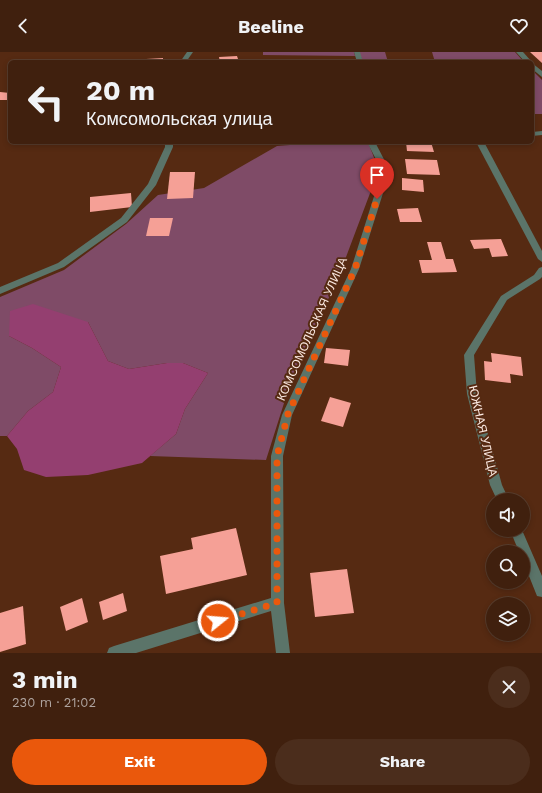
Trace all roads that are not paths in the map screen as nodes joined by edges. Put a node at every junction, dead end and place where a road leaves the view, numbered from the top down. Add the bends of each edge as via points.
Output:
1 (519, 52) edge
2 (527, 60) edge
3 (534, 67) edge
4 (542, 76) edge
5 (169, 144) edge
6 (372, 144) edge
7 (481, 144) edge
8 (542, 259) edge
9 (542, 270) edge
10 (0, 291) edge
11 (500, 493) edge
12 (519, 537) edge
13 (542, 591) edge
14 (277, 603) junction
15 (114, 653) edge
16 (283, 653) edge

1 - 2 street
3 - 4 street
5 - 10 street via 152,185 124,220 62,265
6 - 14 street, КОМСОМОЛЬСКАЯ УЛИЦА via 386,171 355,269 288,414 277,456
7 - 8 street
9 - 11 street, ЮЖНАЯ УЛИЦА via 537,277 504,298 469,355 472,394
12 - 13 street
14 - 15 street
14 - 16 street, КОМСОМОЛЬСКАЯ УЛИЦА

